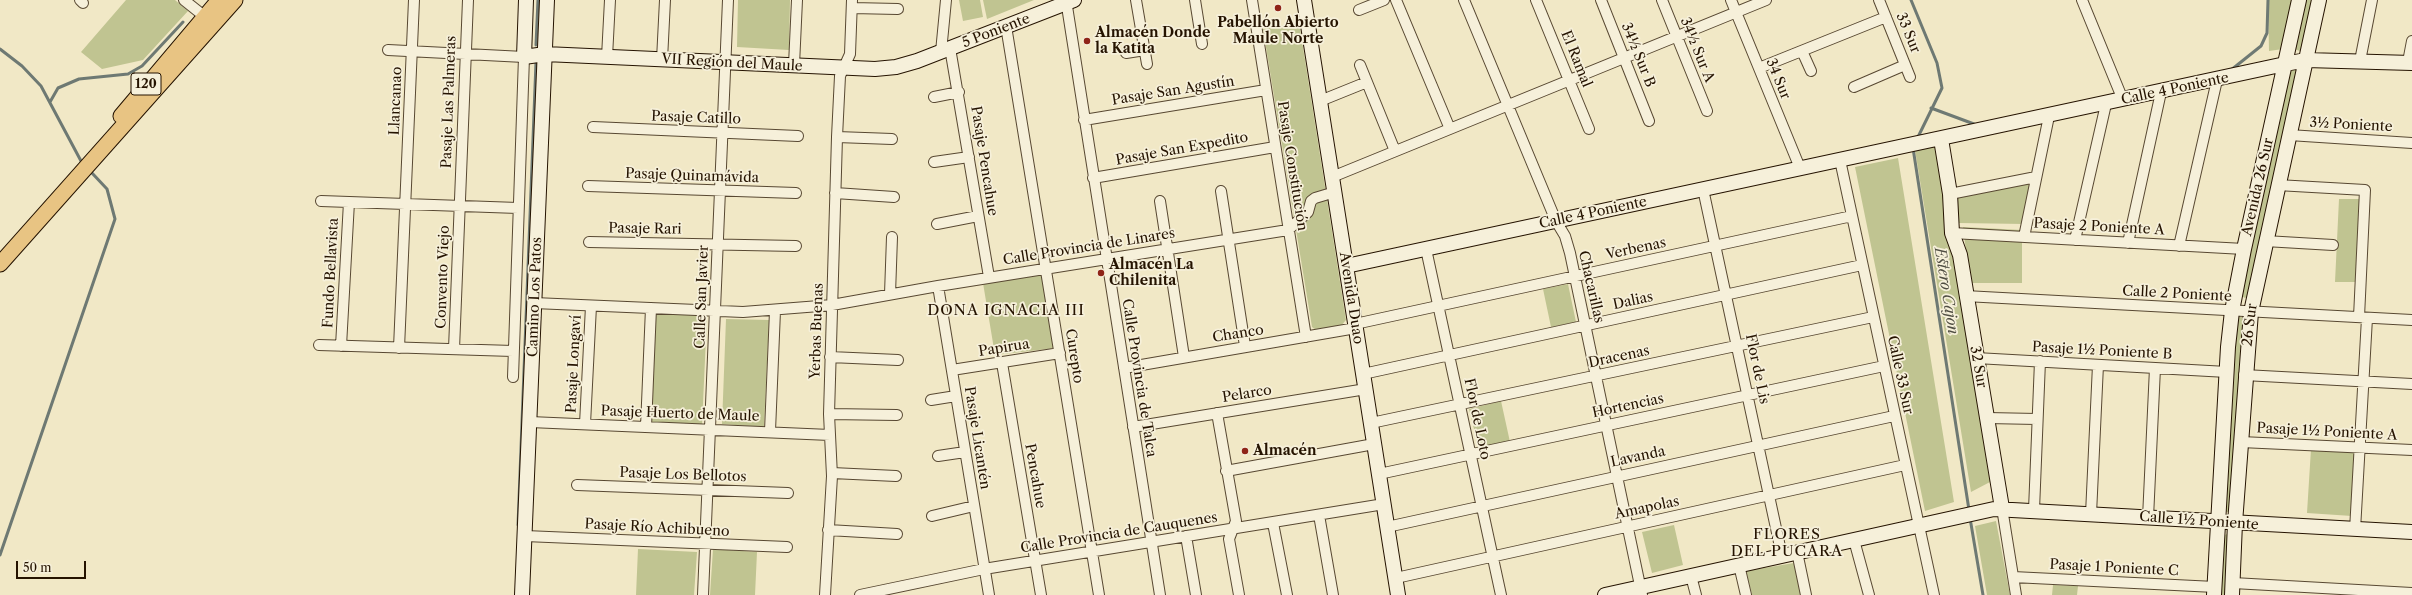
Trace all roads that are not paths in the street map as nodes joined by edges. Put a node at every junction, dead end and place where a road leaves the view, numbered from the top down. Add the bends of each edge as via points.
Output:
1 (184, 0) edge
2 (414, 0) edge
3 (468, 0) edge
4 (526, 0) edge
5 (547, 0) edge
6 (610, 0) edge
7 (665, 0) edge
8 (728, 0) edge
9 (797, 0) edge
10 (946, 0) edge
11 (1136, 0) edge
12 (1195, 0) edge
13 (1252, 0) edge
14 (1304, 0) edge
15 (1384, 0) edge
16 (1396, 0) edge
17 (1464, 0) edge
18 (1536, 0) edge
19 (1600, 0) edge
20 (1662, 0) edge
21 (1731, 0) edge
22 (1766, 0) edge
23 (1879, 0) edge
24 (2082, 0) edge
25 (2299, 0) edge
26 (2319, 0) edge
27 (2372, 0) edge
28 (229, 1) edge
29 (1069, 1) edge
30 (852, 4) edge
31 (898, 9) dead end
32 (1359, 10) dead end
33 (1736, 12) junction
34 (1886, 17) junction
35 (209, 20) junction
36 (1006, 26) junction
37 (1677, 36) junction
38 (2412, 41) edge
39 (1202, 44) dead end
40 (388, 50) dead end
41 (946, 50) junction
42 (1145, 50) junction
43 (1802, 51) junction
44 (412, 52) junction
45 (1126, 53) dead end
46 (465, 54) junction
47 (545, 54) junction
48 (524, 57) junction
49 (608, 57) junction
50 (1624, 57) junction
51 (662, 60) junction
52 (2306, 60) junction
53 (917, 61) joint
54 (2360, 62) junction
55 (725, 63) junction
56 (2410, 63) edge
57 (1147, 64) dead end
58 (2285, 64) junction
59 (794, 65) junction
60 (1360, 65) dead end
61 (1905, 65) junction
62 (1759, 68) junction
63 (843, 69) junction
64 (1811, 71) dead end
65 (1910, 77) dead end
66 (1569, 80) junction
67 (2217, 80) junction
68 (1367, 82) junction
69 (1854, 87) dead end
70 (1266, 90) junction
71 (958, 92) junction
72 (2161, 92) junction
73 (934, 97) dead end
74 (2123, 100) junction
75 (1320, 101) junction
76 (2106, 104) junction
77 (1507, 106) junction
78 (1706, 111) dead end
79 (2049, 116) junction
80 (1084, 120) junction
81 (1649, 121) dead end
82 (593, 127) dead end
83 (1450, 129) junction
84 (1589, 129) dead end
85 (722, 133) junction
86 (2289, 135) junction
87 (798, 136) dead end
88 (837, 137) junction
89 (892, 139) dead end
90 (1941, 139) junction
91 (2412, 143) edge
92 (1275, 147) junction
93 (1395, 151) junction
94 (969, 157) junction
95 (1840, 160) junction
96 (934, 162) dead end
97 (1800, 168) junction
98 (1332, 177) junction
99 (2036, 177) junction
100 (1093, 178) junction
101 (588, 186) dead end
102 (2278, 186) junction
103 (1703, 189) junction
104 (720, 191) junction
105 (1221, 191) dead end
106 (1335, 192) junction
107 (796, 193) dead end
108 (835, 193) junction
109 (1950, 194) junction
110 (894, 197) dead end
111 (321, 201) dead end
112 (1160, 201) dead end
113 (349, 202) junction
114 (406, 204) junction
115 (460, 206) junction
116 (518, 208) junction
117 (978, 216) junction
118 (1852, 216) junction
119 (1556, 221) junction
120 (937, 224) dead end
121 (1288, 230) junction
122 (1952, 233) junction
123 (892, 236) dead end
124 (2024, 237) junction
125 (1229, 238) junction
126 (2075, 240) junction
127 (2265, 241) junction
128 (590, 242) dead end
129 (2128, 243) junction
130 (718, 245) junction
131 (2333, 245) dead end
132 (796, 246) dead end
133 (1716, 246) junction
134 (2179, 246) junction
135 (1167, 248) junction
136 (1426, 249) junction
137 (2244, 249) junction
138 (1106, 258) junction
139 (0, 264) edge
140 (1862, 265) junction
141 (1346, 266) junction
142 (1046, 269) junction
143 (1575, 276) junction
144 (989, 277) junction
145 (938, 286) junction
146 (890, 294) junction
147 (1726, 295) junction
148 (1966, 296) junction
149 (534, 303) junction
150 (832, 305) junction
151 (591, 306) junction
152 (1438, 306) junction
153 (650, 308) junction
154 (775, 310) junction
155 (715, 311) junction
156 (2232, 311) junction
157 (2251, 312) junction
158 (2363, 317) junction
159 (1873, 318) junction
160 (2412, 320) edge
161 (1356, 326) junction
162 (1585, 326) junction
163 (1306, 337) junction
164 (319, 345) dead end
165 (342, 346) junction
166 (1245, 346) junction
167 (1737, 346) junction
168 (399, 348) junction
169 (454, 350) junction
170 (513, 351) junction
171 (1060, 353) junction
172 (1449, 356) junction
173 (830, 357) junction
174 (1184, 357) junction
175 (1976, 358) junction
176 (898, 360) dead end
177 (2040, 361) junction
178 (1002, 362) junction
179 (2098, 365) junction
180 (1884, 366) junction
181 (1124, 368) junction
182 (2155, 368) junction
183 (952, 370) junction
184 (2227, 372) junction
185 (1363, 374) junction
186 (2244, 375) junction
187 (513, 376) dead end
188 (1596, 376) junction
189 (2364, 382) junction
190 (2412, 384) edge
191 (1366, 389) junction
192 (1748, 395) junction
193 (956, 396) junction
194 (931, 400) dead end
195 (1460, 405) junction
196 (1217, 413) junction
197 (829, 414) junction
198 (896, 415) dead end
199 (1894, 416) junction
200 (1987, 418) junction
201 (2037, 419) junction
202 (530, 422) junction
203 (585, 424) junction
204 (1371, 424) junction
205 (1607, 425) junction
206 (646, 427) junction
207 (1133, 427) junction
208 (710, 429) junction
209 (770, 431) junction
210 (830, 435) junction
211 (2241, 442) junction
212 (1374, 444) junction
213 (1759, 445) junction
214 (2360, 448) junction
215 (2412, 450) edge
216 (965, 452) junction
217 (1470, 454) junction
218 (938, 456) dead end
219 (1905, 465) junction
220 (1226, 471) junction
221 (832, 472) junction
222 (1379, 474) junction
223 (896, 476) dead end
224 (1618, 476) junction
225 (577, 485) dead end
226 (708, 490) junction
227 (788, 493) dead end
228 (1770, 495) junction
229 (1384, 504) junction
230 (974, 506) junction
231 (1481, 506) junction
232 (2002, 508) junction
233 (2034, 510) junction
234 (2091, 514) junction
235 (1318, 515) junction
236 (932, 516) dead end
237 (2148, 518) junction
238 (2218, 522) junction
239 (1274, 523) junction
240 (2234, 523) junction
241 (1387, 526) junction
242 (1628, 526) junction
243 (1917, 526) junction
244 (1233, 529) junction
245 (828, 530) junction
246 (2355, 530) junction
247 (2412, 532) edge
248 (897, 534) dead end
249 (525, 536) junction
250 (1186, 536) junction
251 (1854, 540) junction
252 (1152, 543) junction
253 (705, 545) junction
254 (787, 547) dead end
255 (1092, 552) junction
256 (1797, 552) junction
257 (1782, 556) junction
258 (1492, 557) junction
259 (1035, 561) junction
260 (1739, 565) junction
261 (984, 569) junction
262 (1691, 576) junction
263 (2013, 577) junction
264 (1396, 578) junction
265 (2233, 589) edge
266 (1642, 591) edge
267 (2214, 591) edge
268 (886, 592) edge
269 (2412, 593) edge
270 (522, 595) edge
271 (703, 595) edge
272 (825, 595) edge
273 (860, 595) edge
274 (988, 595) edge
275 (1040, 595) edge
276 (1100, 595) edge
277 (1160, 595) edge
278 (1196, 595) edge
279 (1239, 595) edge
280 (1286, 595) edge
281 (1333, 595) edge
282 (1398, 595) edge
283 (1501, 595) edge
284 (1605, 595) edge
285 (1696, 595) edge
286 (1746, 595) edge
287 (1806, 595) edge
288 (1869, 595) edge
289 (1934, 595) edge
290 (2016, 595) edge

1 - 35 street
2 - 44 street, Llancanao
3 - 46 street, Pasaje Las Palmeras
4 - 48 street, Camino Los Patos
5 - 47 street, Camino Los Patos
6 - 49 street
7 - 51 street
8 - 55 street, Calle San Javier
9 - 59 street
10 - 41 street, Pasaje Pencahue
11 - 42 street
12 - 39 street
13 - 70 street, Pasaje Constitución
14 - 75 street, Avenida Duao
15 - 32 street
16 - 83 street
17 - 77 street, Chacarillas
18 - 66 street, El Ramal
19 - 50 street, 34½ Sur B
20 - 37 street, 34½ Sur A
21 - 33 street, 34 Sur
22 - 33 street
23 - 34 street, 33 Sur
24 - 74 street
25 - 58 street
26 - 52 street
27 - 54 street
28 - 35 main road, 120
29 - 36 street, 5 Poniente
29 - 80 street, Calle Provincia de Talca
30 - 31 street
30 - 63 street, Yerbas Buenas via 850,54
33 - 37 street
33 - 62 street, 34 Sur
34 - 43 street
34 - 61 street, 33 Sur
35 - 139 main road, 120
36 - 41 street, 5 Poniente
36 - 142 street, Curepto
37 - 50 street
37 - 78 street, 34½ Sur A
38 - 56 street
40 - 44 street
41 - 53 street, 5 Poniente
41 - 71 street, Pasaje Pencahue
42 - 45 street
42 - 57 street
43 - 62 street
43 - 64 street
44 - 46 street
44 - 114 street, Llancanao
46 - 48 street
46 - 115 street, Pasaje Las Palmeras
47 - 48 street, VII Región del Maule
47 - 49 street, VII Región del Maule
47 - 149 street, Camino Los Patos
48 - 116 street, Camino Los Patos
49 - 51 street, VII Región del Maule
50 - 66 street
50 - 81 street, 34½ Sur B
51 - 55 street, VII Región del Maule
52 - 54 street, Calle 4 Poniente
52 - 58 street, Calle 4 Poniente
52 - 86 street, 26 Sur
53 - 63 street, VII Región del Maule via 886,68
54 - 56 street, Calle 4 Poniente
55 - 59 street, VII Región del Maule
55 - 85 street, Calle San Javier
58 - 67 street, Calle 4 Poniente
58 - 137 street, Avenida 26 Sur
59 - 63 street, VII Región del Maule
60 - 68 street
61 - 65 street, 33 Sur
61 - 69 street
62 - 97 street, 34 Sur
63 - 88 street, Yerbas Buenas via 840,76
66 - 77 street
66 - 84 street, El Ramal
67 - 72 street, Calle 4 Poniente
67 - 134 street
68 - 75 street
68 - 93 street
70 - 80 street, Pasaje San Agustín
70 - 92 street, Pasaje Constitución
71 - 73 street
71 - 94 street, Pasaje Pencahue
72 - 74 street, Calle 4 Poniente
72 - 129 street
74 - 76 street, Calle 4 Poniente
75 - 98 street, Avenida Duao
76 - 79 street, Calle 4 Poniente
76 - 126 street
77 - 83 street
77 - 119 street, Chacarillas
79 - 90 street, Calle 4 Poniente
79 - 99 street
80 - 100 street, Calle Provincia de Talca
82 - 85 street, Pasaje Catillo
83 - 93 street
85 - 87 street, Pasaje Catillo
85 - 104 street, Calle San Javier
86 - 91 street, 3½ Poniente
86 - 102 street, 26 Sur
88 - 89 street
88 - 108 street, Yerbas Buenas
90 - 95 street, Calle 4 Poniente
90 - 109 street, 32 Sur
92 - 100 street, Pasaje San Expedito
92 - 121 street, Pasaje Constitución
93 - 98 street
94 - 96 street
94 - 117 street, Pasaje Pencahue
95 - 97 street, Calle 4 Poniente
95 - 118 street, Calle 33 Sur
97 - 103 street, Calle 4 Poniente
98 - 106 street, Avenida Duao
99 - 109 street
99 - 124 street
100 - 138 street, Calle Provincia de Talca
101 - 104 street, Pasaje Quinamávida
102 - 127 street, 26 Sur
102 - 158 street via 2365,190
103 - 119 street, Calle 4 Poniente
103 - 133 street, Flor de Lis
104 - 107 street, Pasaje Quinamávida
104 - 130 street, Calle San Javier
105 - 125 street
106 - 121 street via 1315,198 1308,212
106 - 141 street, Avenida Duao
108 - 110 street
108 - 150 street, Yerbas Buenas
109 - 122 street, 32 Sur
111 - 113 street
112 - 135 street
113 - 114 street
113 - 165 street, Fundo Bellavista
114 - 115 street
114 - 168 street, Llancanao
115 - 116 street
115 - 169 street, Convento Viejo
116 - 170 street, Camino Los Patos
117 - 120 street
117 - 144 street, Pasaje Pencahue
118 - 133 street, Verbenas
118 - 140 street, Calle 33 Sur
119 - 136 street, Calle 4 Poniente
119 - 143 street, Chacarillas via 1564,236
121 - 125 street, Calle Provincia de Linares
121 - 163 street, Pasaje Constitución
122 - 124 street, Pasaje 2 Poniente A
122 - 148 street, 32 Sur via 1960,255
123 - 146 street
124 - 126 street, Pasaje 2 Poniente A
125 - 135 street, Calle Provincia de Linares
125 - 166 street
126 - 129 street, Pasaje 2 Poniente A
127 - 131 street
127 - 157 street, 26 Sur
128 - 130 street, Pasaje Rari
129 - 134 street, Pasaje 2 Poniente A
130 - 132 street, Pasaje Rari
130 - 155 street, Calle San Javier
133 - 143 street, Verbenas
133 - 147 street, Flor de Lis
134 - 137 street, Pasaje 2 Poniente A
135 - 138 street, Calle Provincia de Linares
135 - 174 street
136 - 141 street, Calle 4 Poniente
136 - 152 street, Flor de Loto
137 - 156 street, Avenida 26 Sur
138 - 142 street, Calle Provincia de Linares
138 - 181 street, Calle Provincia de Talca
140 - 147 street, Dalias
140 - 159 street, Calle 33 Sur
141 - 161 street, Avenida Duao
142 - 144 street, Calle Provincia de Linares
142 - 171 street, Curepto
143 - 152 street, Verbenas
143 - 162 street, Chacarillas
144 - 145 street, Calle Provincia de Linares
145 - 146 street, Calle Provincia de Linares
145 - 183 street, Pasaje Licantén
146 - 150 street, Calle Provincia de Linares
147 - 162 street, Dalias
147 - 167 street, Flor de Lis
148 - 156 street, Calle 2 Poniente
148 - 175 street, 32 Sur
149 - 151 street, Calle Provincia de Linares
149 - 202 street, Camino Los Patos
150 - 154 street, Calle Provincia de Linares
150 - 173 street, Yerbas Buenas
151 - 153 street, Calle Provincia de Linares
151 - 203 street, Pasaje Longaví
152 - 161 street, Verbenas
152 - 172 street, Flor de Loto
153 - 155 street, Calle Provincia de Linares
153 - 206 street
154 - 155 street, Calle Provincia de Linares
154 - 209 street
155 - 208 street, Calle San Javier
156 - 157 street, Calle 2 Poniente
156 - 184 street, 26 Sur
157 - 158 street, Calle 2 Poniente
157 - 186 street, 26 Sur
158 - 160 street, Calle 2 Poniente
158 - 189 street
159 - 167 street, Dracenas
159 - 180 street, Calle 33 Sur
161 - 163 street, Chanco
161 - 185 street, Avenida Duao
162 - 172 street, Dalias
162 - 188 street, Chacarillas
163 - 166 street, Chanco
164 - 165 street
165 - 168 street
166 - 174 street, Chanco
167 - 188 street, Dracenas
167 - 192 street, Flor de Lis
168 - 169 street
169 - 170 street
170 - 187 street, Camino Los Patos
171 - 178 street, Papirua
171 - 255 street, Curepto
172 - 185 street, Dalias
172 - 195 street, Flor de Loto
173 - 176 street
173 - 197 street, Yerbas Buenas
174 - 181 street, Chanco
175 - 177 street, Pasaje 1½ Poniente B
175 - 200 street, 32 Sur
177 - 179 street, Pasaje 1½ Poniente B
177 - 201 street
178 - 183 street, Papirua
178 - 259 street, Pencahue
179 - 182 street, Pasaje 1½ Poniente B
179 - 234 street
180 - 192 street, Hortencias
180 - 199 street, Calle 33 Sur
181 - 207 street, Calle Provincia de Talca
182 - 184 street, Pasaje 1½ Poniente B
182 - 237 street
183 - 193 street, Pasaje Licantén
184 - 238 street, 26 Sur
185 - 191 street, Avenida Duao
186 - 189 street
186 - 211 street, 26 Sur
188 - 195 street, Dracenas
188 - 205 street, Chacarillas
189 - 190 street
189 - 214 street
191 - 196 street, Pelarco
191 - 204 street, Avenida Duao
192 - 205 street, Hortencias
192 - 213 street, Flor de Lis
193 - 194 street
193 - 216 street, Pasaje Licantén
195 - 204 street, Dracenas
195 - 217 street, Flor de Loto
196 - 207 street, Pelarco
196 - 220 street
197 - 198 street
197 - 210 street, Yerbas Buenas
199 - 213 street, Lavanda
199 - 219 street, Calle 33 Sur
200 - 201 street
200 - 232 street, 32 Sur
201 - 233 street
202 - 203 street, Pasaje Huerto de Maule
202 - 249 street, Camino Los Patos
203 - 206 street, Pasaje Huerto de Maule
204 - 212 street, Avenida Duao
205 - 217 street, Hortencias
205 - 224 street, Chacarillas
206 - 208 street, Pasaje Huerto de Maule
207 - 252 street, Calle Provincia de Talca
208 - 209 street, Pasaje Huerto de Maule
208 - 226 street, Calle San Javier
209 - 210 street, Pasaje Huerto de Maule
210 - 221 street, Yerbas Buenas
211 - 214 street, Pasaje 1½ Poniente A
211 - 240 street, 26 Sur
212 - 220 street
212 - 222 street, Avenida Duao
213 - 224 street, Lavanda
213 - 228 street, Flor de Lis
214 - 215 street, Pasaje 1½ Poniente A
214 - 246 street
216 - 218 street
216 - 230 street, Pasaje Licantén
217 - 222 street, Hortencias
217 - 231 street, Flor de Loto
219 - 228 street, Amapolas
219 - 243 street, Calle 33 Sur
220 - 244 street via 1236,521
221 - 223 street
221 - 245 street, Yerbas Buenas
222 - 229 street, Avenida Duao
224 - 231 street, Lavanda
224 - 242 street, Chacarillas
225 - 226 street, Pasaje Los Bellotos
226 - 227 street, Pasaje Los Bellotos
226 - 253 street, Calle San Javier
228 - 242 street, Amapolas
228 - 257 street, Flor de Lis
229 - 235 street, Calle Provincia de Cauquenes
229 - 241 street, Avenida Duao
230 - 236 street
230 - 261 street, Pasaje Licantén
231 - 241 street, Lavanda
231 - 258 street, Flor de Loto
232 - 233 street, Calle 1½ Poniente
232 - 243 street, Calle 1½ Poniente
232 - 263 street, 32 Sur
233 - 234 street, Calle 1½ Poniente
234 - 237 street, Calle 1½ Poniente
235 - 239 street, Calle Provincia de Cauquenes
235 - 281 street
237 - 238 street, Calle 1½ Poniente
238 - 240 street, Calle 1½ Poniente
238 - 267 street, 26 Sur
239 - 244 street, Calle Provincia de Cauquenes
239 - 280 street
240 - 246 street, Calle 1½ Poniente
240 - 265 street, 26 Sur
241 - 264 street, Avenida Duao
242 - 258 street, Amapolas
242 - 266 street, Chacarillas
243 - 251 street, Calle 1½ Poniente
243 - 289 street, Calle 33 Sur
244 - 250 street, Calle Provincia de Cauquenes
244 - 279 street via 1229,538
245 - 248 street
245 - 272 street, Yerbas Buenas
246 - 247 street, Calle 1½ Poniente
249 - 253 street, Pasaje Río Achibueno
249 - 270 street, Camino Los Patos
250 - 252 street, Calle Provincia de Cauquenes
250 - 278 street
251 - 256 street, Calle 1½ Poniente
251 - 288 street
252 - 255 street, Calle Provincia de Cauquenes
252 - 277 street, Calle Provincia de Talca
253 - 254 street, Pasaje Río Achibueno
253 - 271 street, Calle San Javier
255 - 259 street, Calle Provincia de Cauquenes
255 - 276 street, Curepto
256 - 257 street, Calle 1½ Poniente
256 - 287 street
257 - 260 street, Calle 1½ Poniente
258 - 264 street, Amapolas
258 - 283 street, Flor de Loto
259 - 261 street, Calle Provincia de Cauquenes
259 - 275 street, Pencahue
260 - 262 street, Calle 1½ Poniente
260 - 286 street
261 - 268 street, Calle Provincia de Cauquenes
261 - 274 street, Pasaje Licantén
262 - 266 street, Calle 1½ Poniente
262 - 285 street
263 - 267 street, Pasaje 1 Poniente C
263 - 290 street, 32 Sur
264 - 282 street, Avenida Duao
265 - 269 street
266 - 284 street, Calle 1½ Poniente
268 - 273 street, Calle Provincia de Cauquenes

